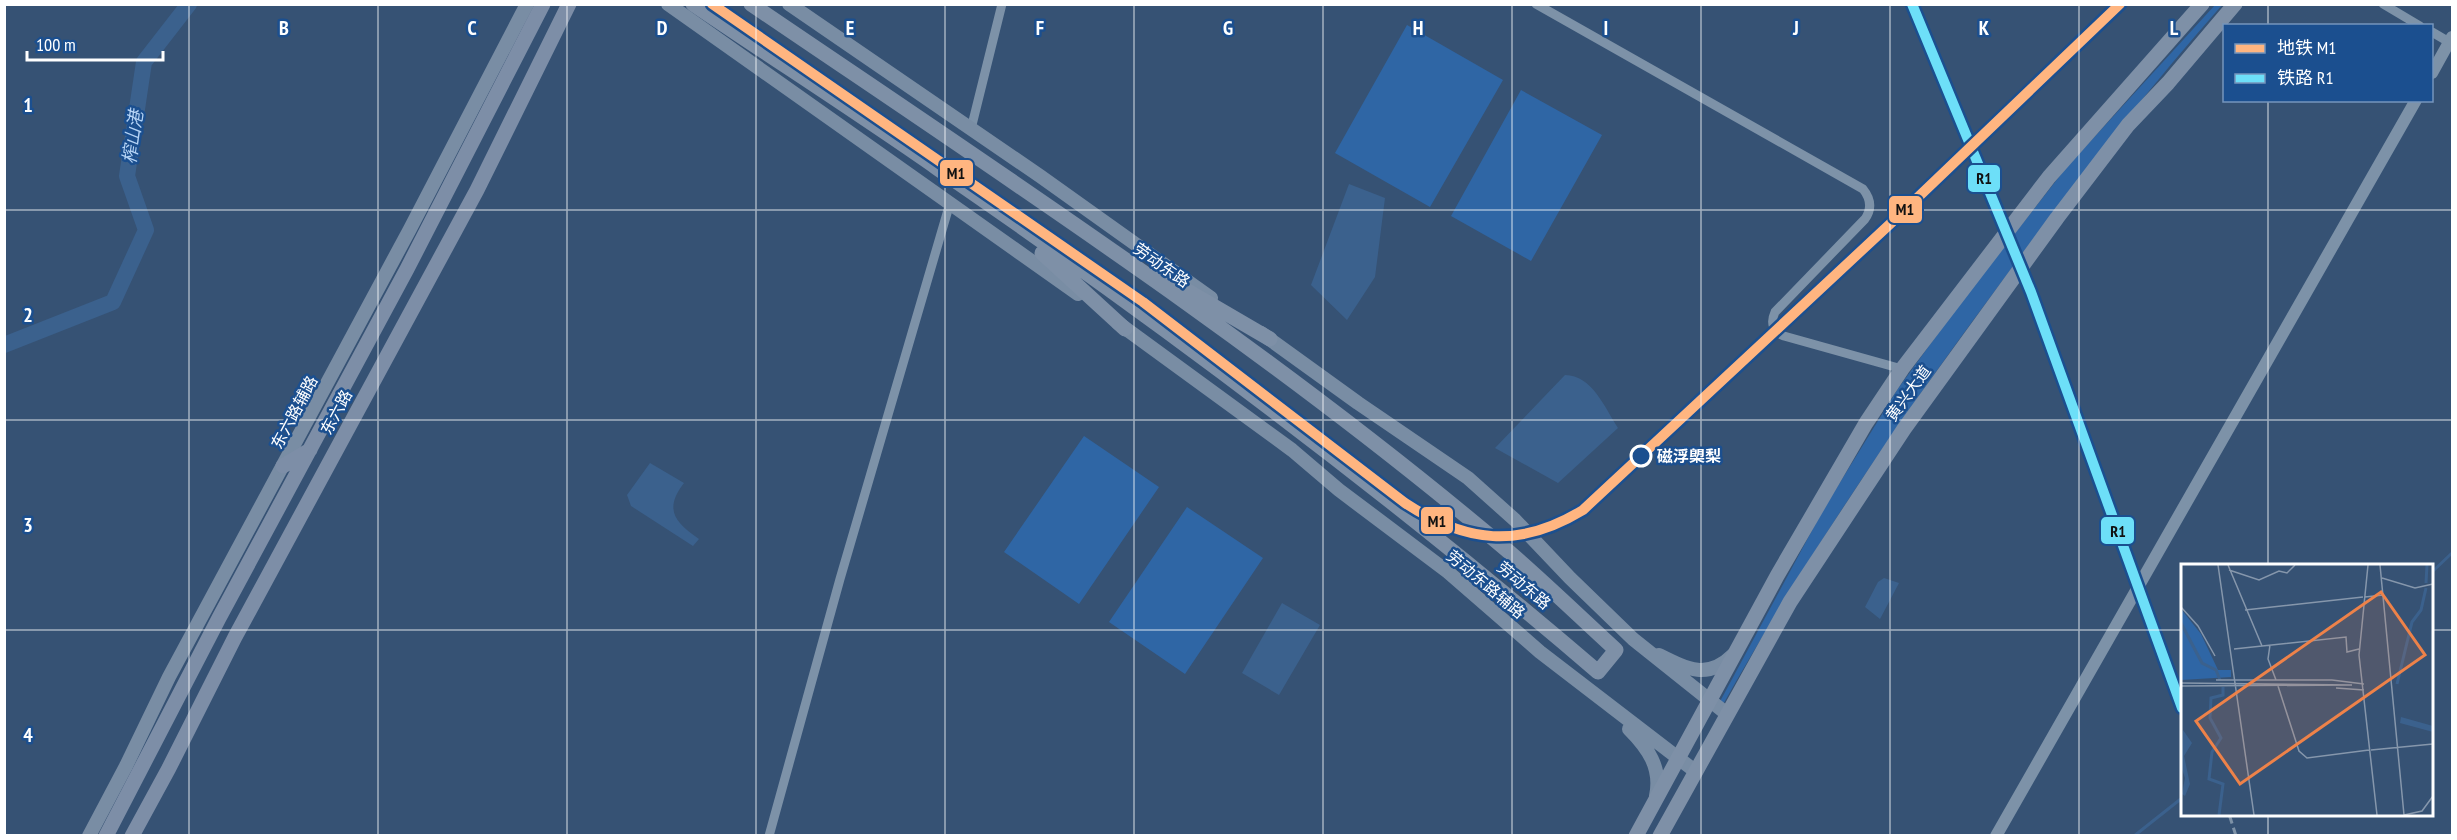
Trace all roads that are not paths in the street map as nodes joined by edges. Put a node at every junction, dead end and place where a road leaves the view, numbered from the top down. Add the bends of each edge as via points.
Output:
1 (527, 4) edge
2 (574, 4) edge
3 (668, 4) edge
4 (693, 4) edge
5 (751, 4) edge
6 (789, 4) edge
7 (1002, 4) edge
8 (1536, 4) edge
9 (2202, 4) edge
10 (2235, 4) edge
11 (2383, 4) edge
12 (543, 5) edge
13 (566, 11) edge
14 (2417, 24) edge
15 (2433, 32) edge
16 (2451, 40) edge
17 (2433, 71) edge
18 (2415, 102) edge
19 (971, 129) junction
20 (937, 168) junction
21 (1030, 195) junction
22 (950, 203) junction
23 (1125, 329) junction
24 (1270, 339) junction
25 (1902, 369) junction
26 (310, 450) junction
27 (283, 466) junction
28 (1633, 639) junction
29 (1733, 655) junction
30 (1565, 671) junction
31 (1709, 700) junction
32 (1727, 714) junction
33 (1678, 759) junction
34 (1695, 771) junction
35 (1654, 803) junction
36 (88, 836) edge
37 (106, 836) edge
38 (132, 836) edge
39 (769, 836) edge
40 (1636, 836) edge
41 (1660, 836) edge
42 (1996, 836) edge

1 - 27 main road, 东六路辅路
2 - 13 main road, 东六路
3 - 22 main road, 劳动东路辅路
4 - 20 highway, 劳动东路
5 - 21 highway, 劳动东路
6 - 19 main road
7 - 19 street
8 - 25 street via 1863,189 1870,207 1865,219 1775,312 1773,327 1784,336
9 - 25 highway, 黄兴大道 via 2049,177
10 - 32 highway, 黄兴大道 via 2128,125 1904,429 1790,602
11 - 14 street
12 - 26 main road, 东六路
13 - 38 main road, 东六路 via 467,210 235,637
15 - 16 street
16 - 17 street
18 - 42 street
19 - 24 main road
20 - 21 highway, 劳动东路 via 1256,398 1454,550 1598,672 1616,650 1508,551 1332,411
20 - 23 highway via 1052,260
21 - 24 highway
22 - 23 main road, 劳动东路辅路
22 - 39 street
23 - 30 main road, 劳动东路辅路 via 1293,450 1448,572
24 - 28 main road via 1468,478
25 - 29 highway, 黄兴大道 via 1831,482
26 - 27 main road
26 - 37 main road, 东六路
27 - 36 main road, 东六路辅路
28 - 29 main road via 1696,670 1717,668
28 - 31 main road
29 - 31 highway, 黄兴大道
30 - 33 main road, 劳动东路辅路
30 - 35 main road via 1638,738 1650,755 1658,777
31 - 32 main road
31 - 33 highway, 黄兴大道
32 - 34 highway, 黄兴大道
33 - 34 main road, 劳动东路辅路
33 - 35 highway, 黄兴大道
34 - 41 highway, 黄兴大道
35 - 40 highway, 黄兴大道

